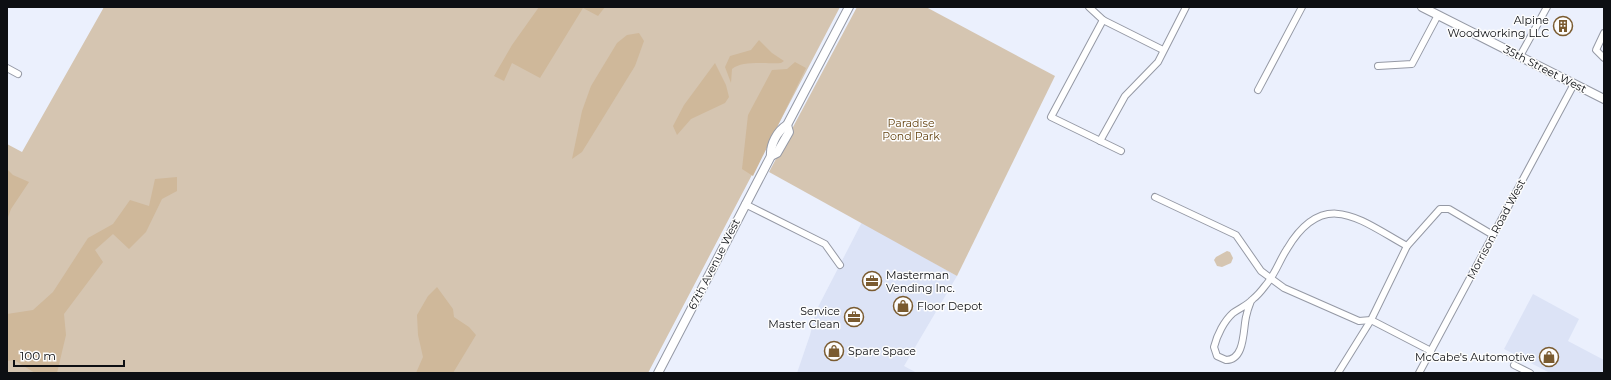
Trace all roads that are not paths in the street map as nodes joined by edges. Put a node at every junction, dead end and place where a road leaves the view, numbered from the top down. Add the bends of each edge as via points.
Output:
1 (849, 7) edge
2 (1089, 7) edge
3 (1186, 7) edge
4 (1302, 7) edge
5 (1422, 7) edge
6 (1547, 7) edge
7 (1438, 15) junction
8 (1103, 20) junction
9 (1604, 34) edge
10 (1163, 50) junction
11 (1520, 56) junction
12 (1604, 58) edge
13 (1378, 66) dead end
14 (7, 68) edge
15 (18, 74) dead end
16 (1574, 84) junction
17 (1258, 90) dead end
18 (1604, 99) edge
19 (1100, 141) junction
20 (1121, 151) dead end
21 (1155, 197) dead end
22 (745, 204) junction
23 (1493, 235) junction
24 (1407, 246) junction
25 (840, 265) dead end
26 (1270, 280) junction
27 (1251, 301) junction
28 (1370, 320) junction
29 (1431, 352) junction
30 (1514, 365) dead end
31 (658, 373) edge
32 (1338, 373) edge
33 (1419, 373) edge
34 (1530, 373) edge

1 - 22 street, 67th Avenue West via 787,125 781,129 770,149 771,156
2 - 8 street
3 - 10 street
4 - 17 street
5 - 7 street, 35th Street West
6 - 11 street
7 - 11 street, 35th Street West
7 - 13 street via 1412,64
8 - 10 street
8 - 19 street via 1051,117
9 - 12 street via 1596,50
10 - 19 street via 1158,62 1125,96
11 - 16 street, 35th Street West
14 - 15 street
16 - 18 street, 35th Street West
16 - 23 street, Morrison Road West
19 - 20 street
21 - 26 street via 1236,235
22 - 25 street via 820,241 831,250
22 - 31 street, 67th Avenue West
23 - 24 street via 1444,208 1436,213
23 - 29 street, Morrison Road West
24 - 26 street via 1353,216 1324,213 1302,229 1287,248
24 - 28 street
26 - 27 street
26 - 28 street via 1359,321
27 - 27 street via 1226,322 1214,347 1217,356 1226,360 1234,358 1241,346
28 - 29 street
28 - 32 street
29 - 33 street, Morrison Road West
30 - 34 street

